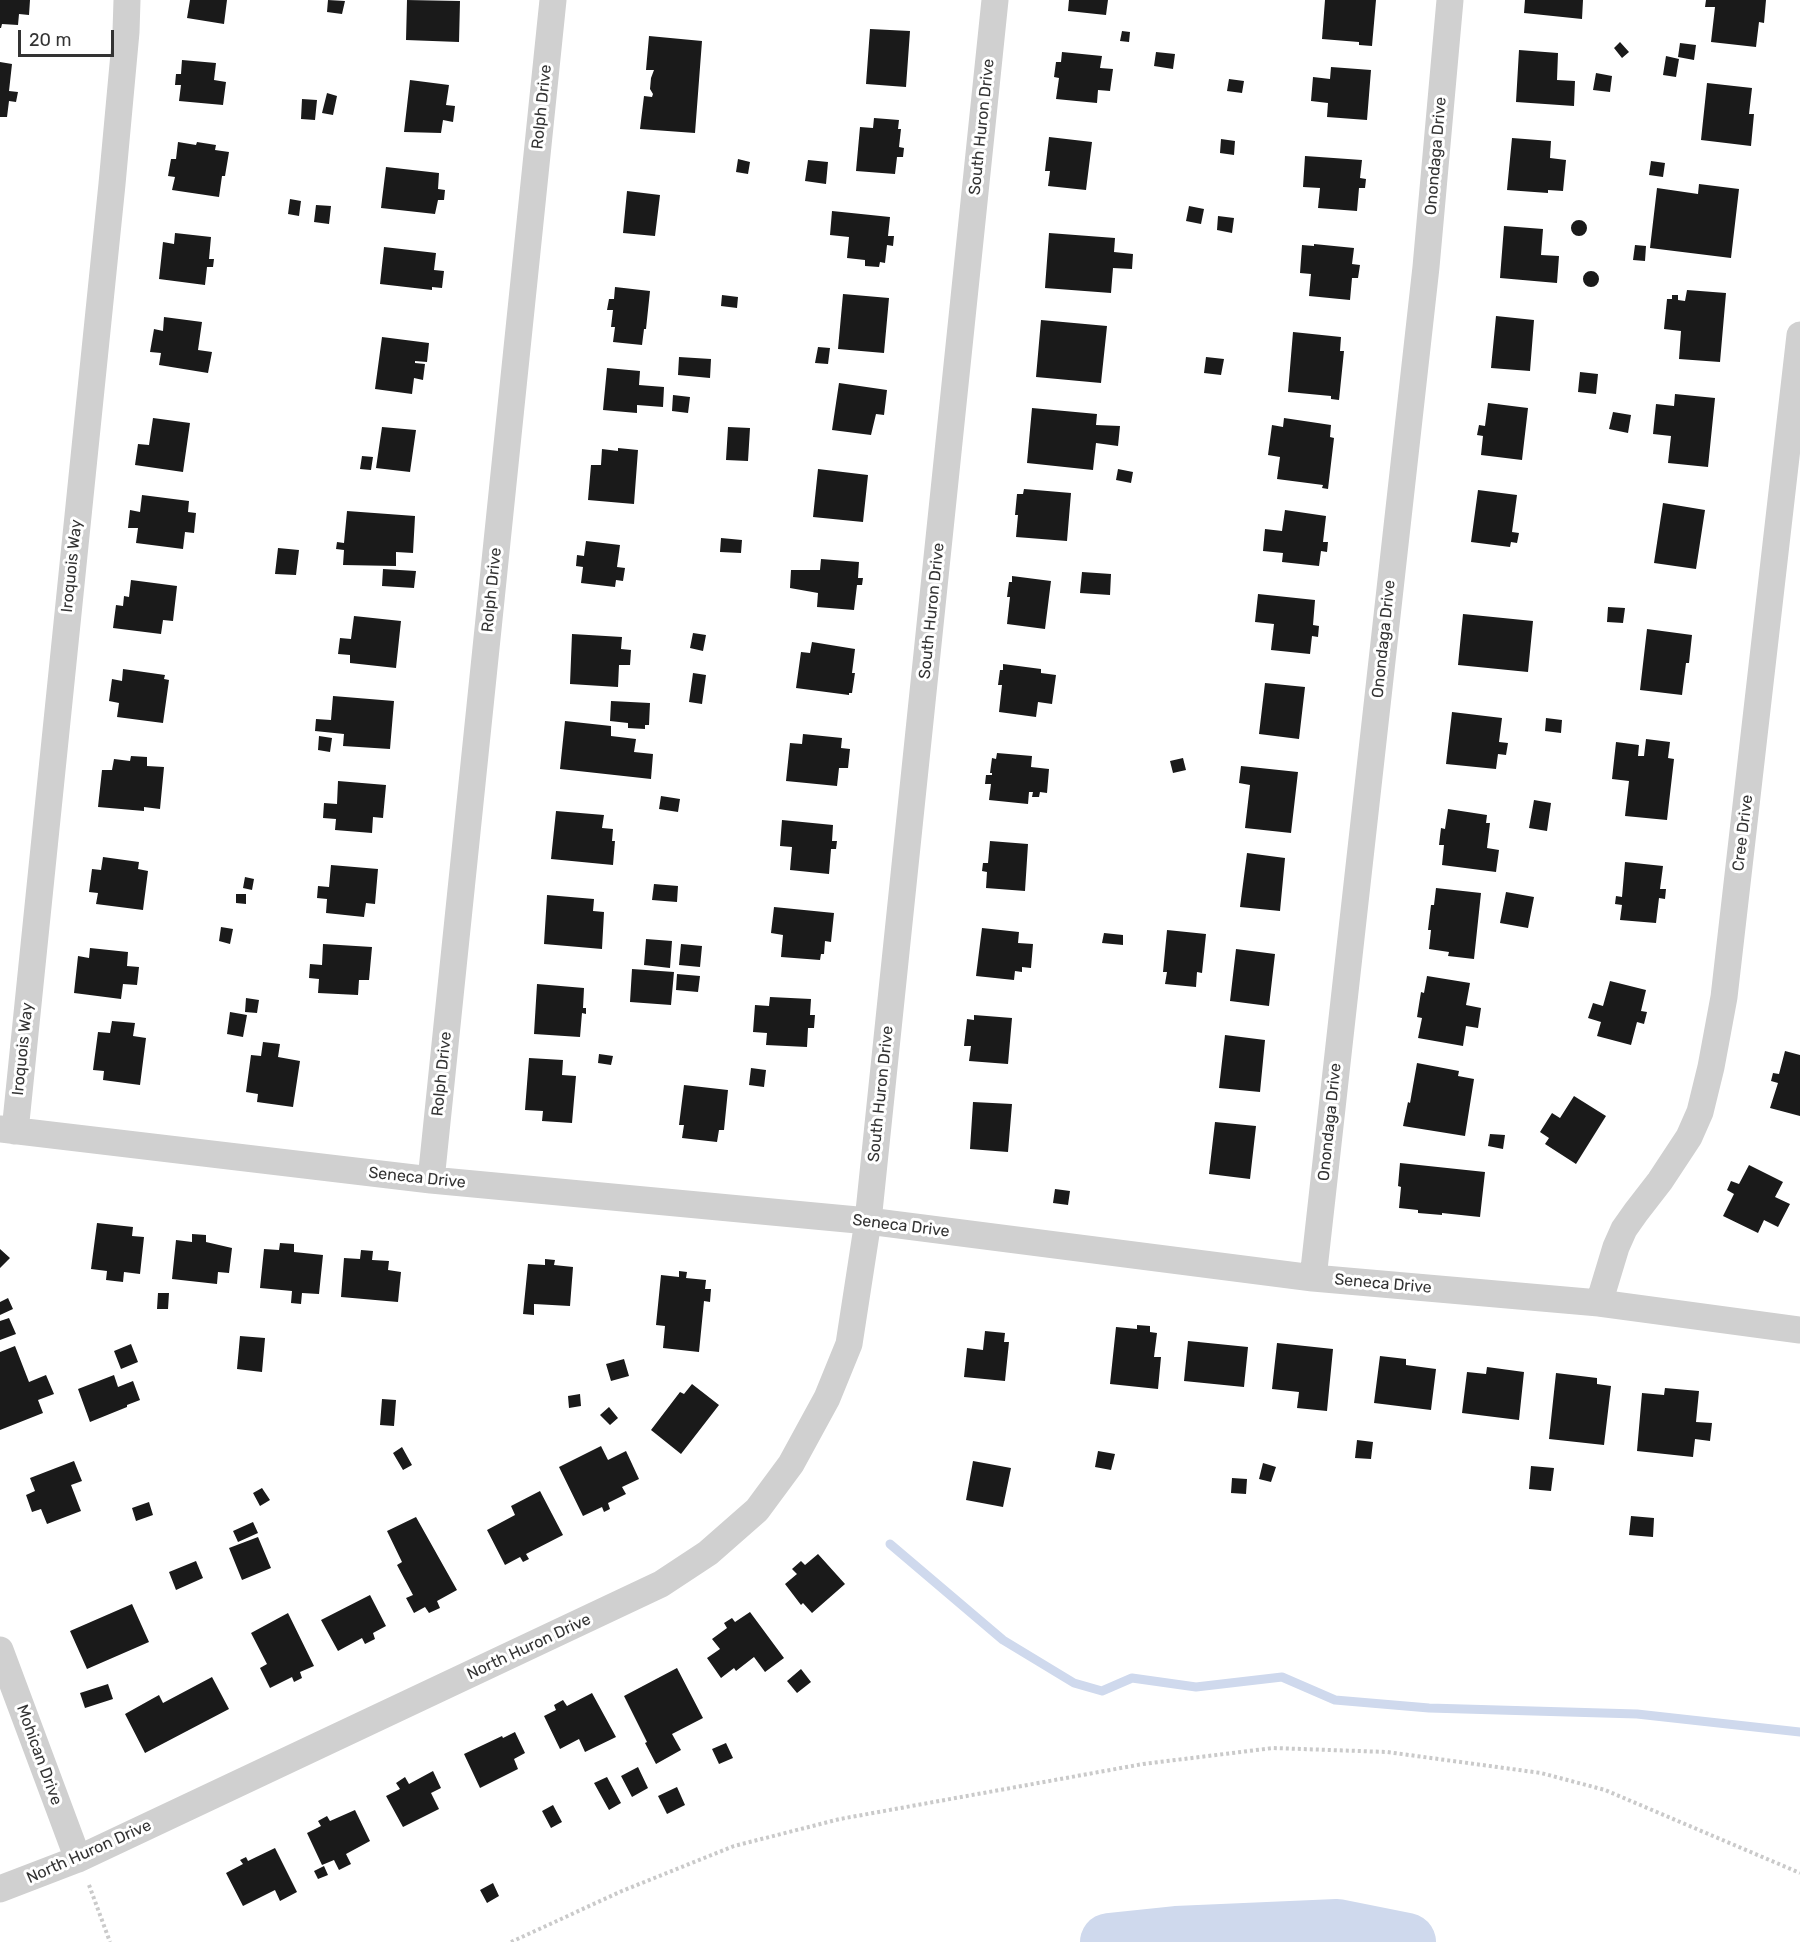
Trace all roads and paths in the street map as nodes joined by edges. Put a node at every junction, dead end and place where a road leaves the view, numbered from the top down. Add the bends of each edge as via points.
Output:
1 (127, 0) edge
2 (553, 0) edge
3 (995, 0) edge
4 (1450, 0) edge
5 (1800, 335) edge
6 (7, 1130) edge
7 (431, 1180) junction
8 (868, 1221) junction
9 (1313, 1278) junction
10 (1599, 1303) junction
11 (1800, 1330) edge
12 (0, 1650) edge
13 (78, 1859) junction
14 (1800, 1873) edge
15 (0, 1889) edge
16 (110, 1942) edge
17 (511, 1942) edge

1 - 6 street, Iroquois Way via 112,184
2 - 7 street, Rolph Drive
3 - 8 street, South Huron Drive
4 - 9 street, Onondaga Drive via 1426,267
5 - 10 street, Cree Drive via 1724,997 1711,1067 1689,1137 1624,1230
6 - 7 street, Seneca Drive
7 - 8 street, Seneca Drive
8 - 9 street, Seneca Drive
8 - 13 street, North Huron Drive via 849,1344 827,1398 791,1464 757,1510 708,1553 661,1584
9 - 10 street, Seneca Drive
10 - 11 street, Seneca Drive
12 - 13 street, Mohican Drive
13 - 15 street, North Huron Drive
13 - 16 path
14 - 17 path via 1605,1790 1541,1773 1387,1752 1273,1748 1143,1764 840,1819 734,1846

